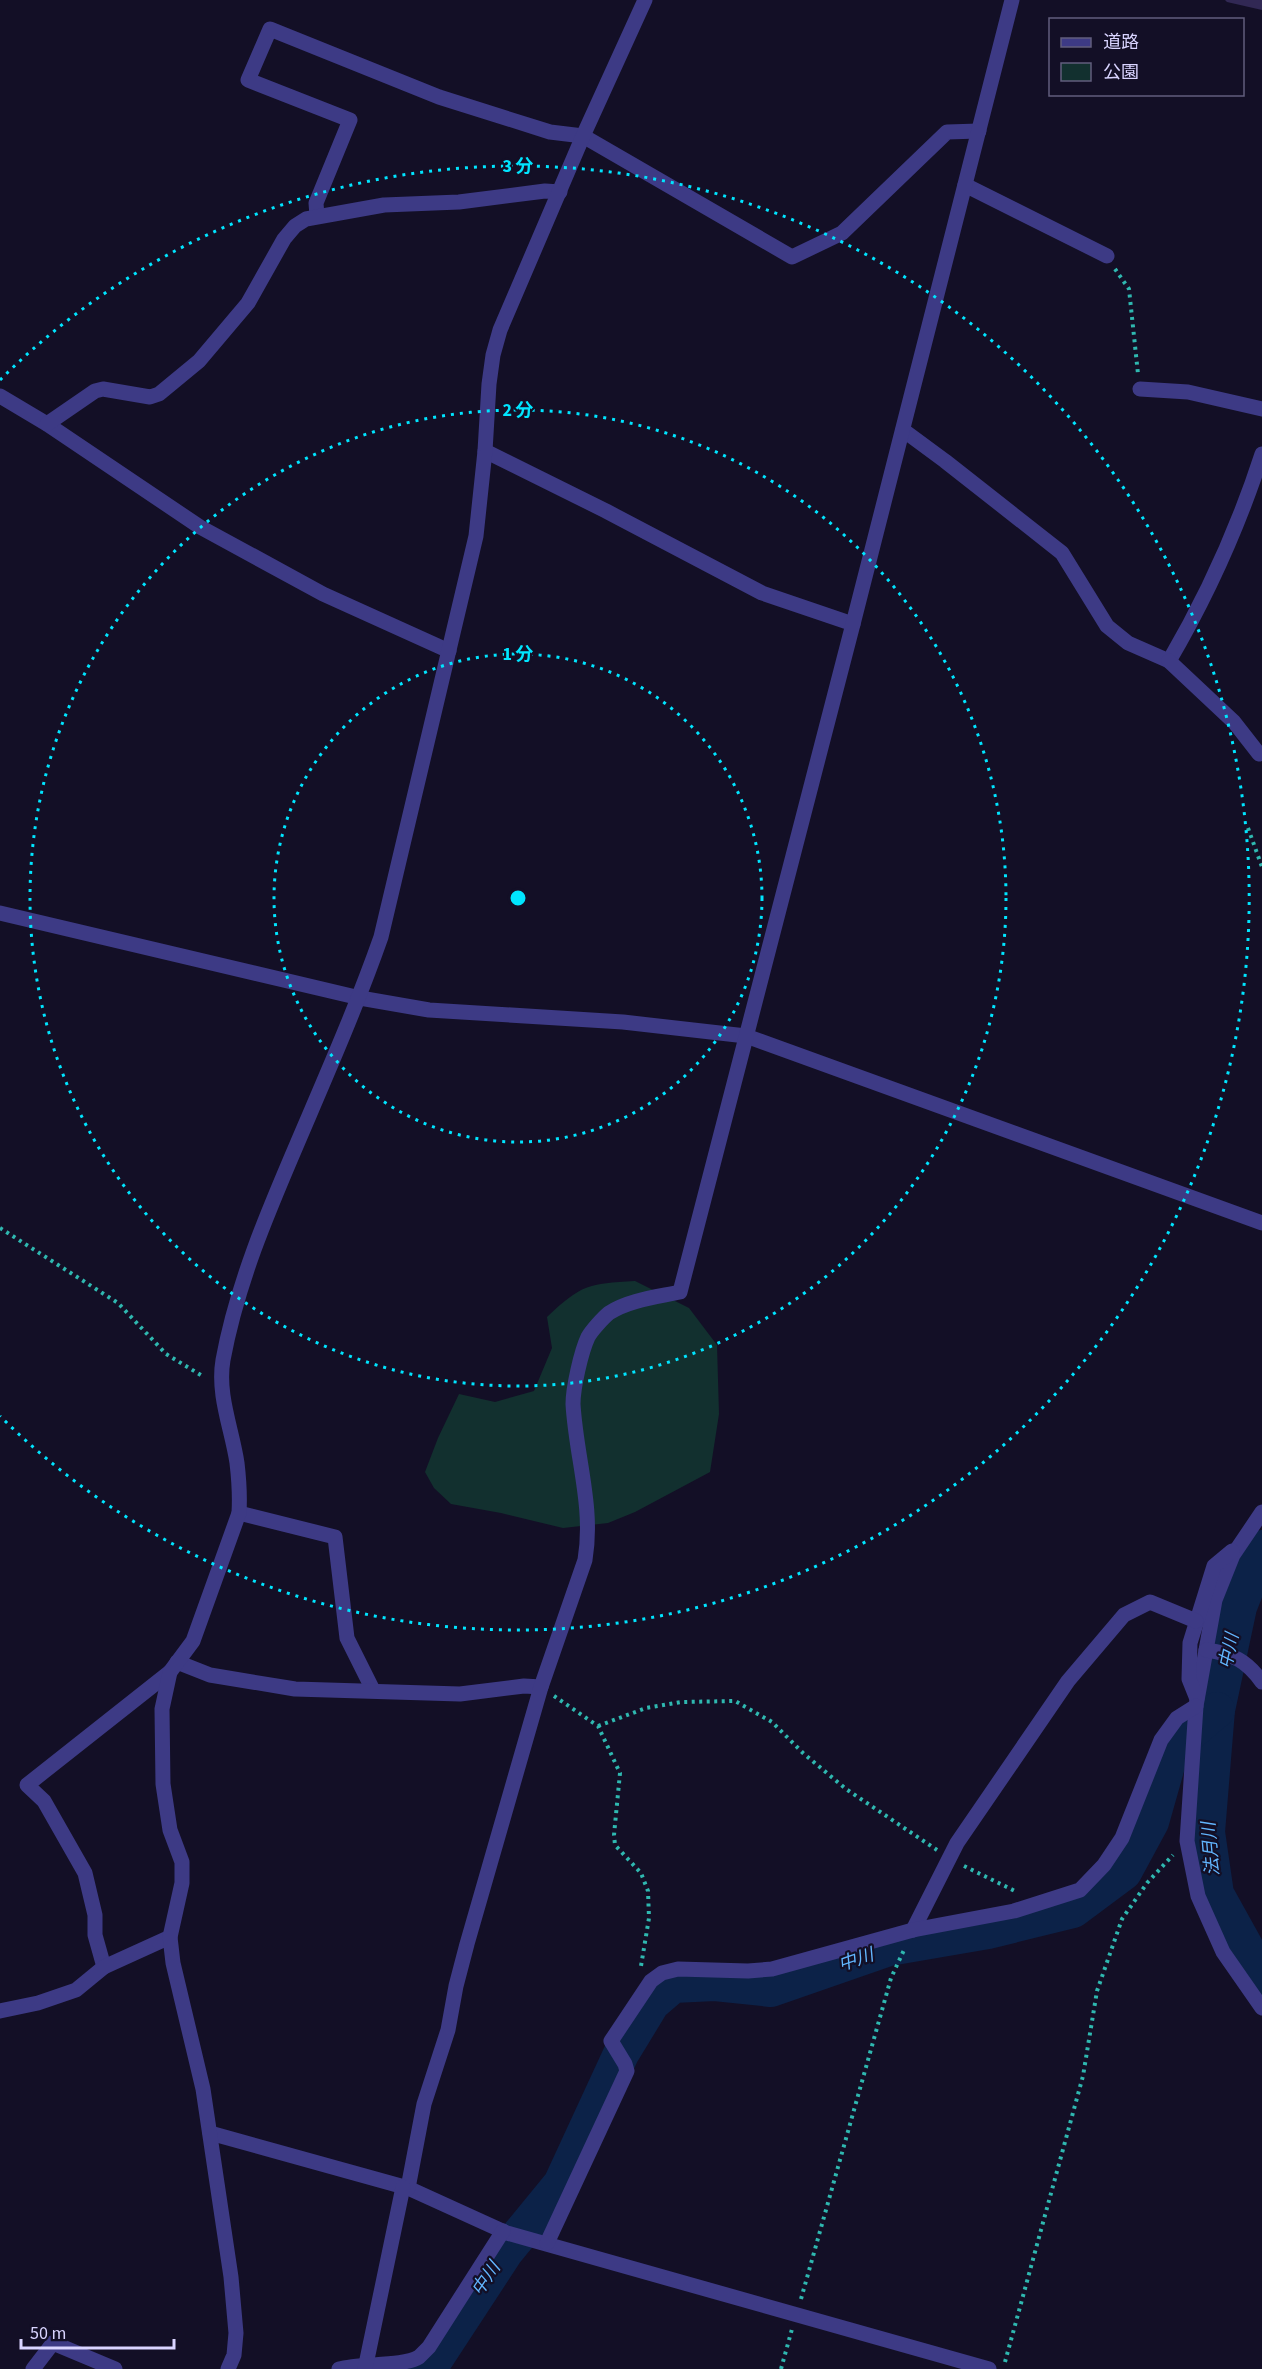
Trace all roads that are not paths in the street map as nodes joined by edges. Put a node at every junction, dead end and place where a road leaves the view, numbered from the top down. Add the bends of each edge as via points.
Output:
1 (645, 0) edge
2 (1012, 0) edge
3 (979, 131) junction
4 (582, 136) junction
5 (965, 185) junction
6 (560, 192) junction
7 (317, 216) junction
8 (1107, 256) road end
9 (1140, 388) road end
10 (0, 396) edge
11 (1262, 409) edge
12 (47, 423) junction
13 (903, 430) junction
14 (485, 451) junction
15 (1262, 454) edge
16 (1256, 486) edge
17 (853, 624) junction
18 (449, 651) junction
19 (1169, 661) junction
20 (1259, 754) dead end
21 (0, 913) edge
22 (360, 998) junction
23 (746, 1036) junction
24 (1262, 1223) edge
25 (1262, 1512) edge
26 (238, 1513) junction
27 (1241, 1543) junction
28 (1196, 1621) junction
29 (1211, 1651) junction
30 (173, 1667) junction
31 (1262, 1682) edge
32 (541, 1687) junction
33 (373, 1690) junction
34 (1197, 1703) junction
35 (913, 1930) junction
36 (170, 1937) junction
37 (104, 1967) junction
38 (1262, 2008) edge
39 (0, 2011) edge
40 (210, 2133) junction
41 (406, 2188) junction
42 (505, 2232) junction
43 (547, 2243) junction
44 (366, 2366) edge
45 (33, 2369) edge
46 (115, 2369) edge
47 (228, 2369) edge
48 (339, 2369) edge
49 (989, 2369) edge

1 - 4 street
2 - 3 street
3 - 4 street via 947,132 842,233 792,257
3 - 5 street
4 - 6 street
4 - 7 street via 550,132 439,97 270,28 248,80 350,120 316,203
5 - 8 street
5 - 13 street
6 - 7 street via 384,206
6 - 14 street via 500,330 489,384
7 - 12 street via 295,226 248,303 199,361 159,394 150,397 102,389
9 - 11 street via 1188,392
10 - 12 street
12 - 18 street via 200,527 323,594
13 - 17 street
13 - 19 street via 1062,553 1107,626 1128,643
14 - 17 street via 762,593
14 - 18 street via 476,536
15 - 16 street
16 - 19 street
17 - 23 street
18 - 22 street via 381,937
19 - 20 street via 1234,722
21 - 22 street
22 - 23 street via 429,1010 623,1022
22 - 26 street via 265,1218 248,1265 223,1361 226,1419 237,1462
23 - 24 street
23 - 32 street via 680,1292 627,1304 608,1314 588,1336 573,1402 589,1538
25 - 27 street
26 - 30 street via 193,1641
26 - 33 street via 335,1537 347,1638
27 - 28 street via 1215,1566
27 - 29 street via 1215,1600
28 - 34 street via 1190,1643 1189,1679
28 - 35 street via 1150,1602 1124,1615 1068,1681 957,1843
29 - 31 street via 1244,1662
29 - 34 street
30 - 33 street via 295,1689
30 - 36 street via 162,1709 163,1784 170,1830 182,1862 182,1883
30 - 37 street via 27,1785 44,1801 86,1874
32 - 33 street via 460,1694
32 - 41 street via 467,1944
34 - 35 street via 1177,1718 1161,1740 1122,1838 1080,1890 1014,1911
34 - 38 street via 1187,1841 1198,1896 1223,1952
35 - 43 street via 772,1969 678,1969 651,1981 611,2041 627,2071
36 - 37 street
36 - 40 street
37 - 39 street via 76,1990
40 - 41 street
40 - 47 street via 236,2333
41 - 42 street
41 - 44 street
42 - 43 street
42 - 44 street via 429,2347 418,2357
43 - 49 street
44 - 48 street
45 - 46 street via 53,2343

